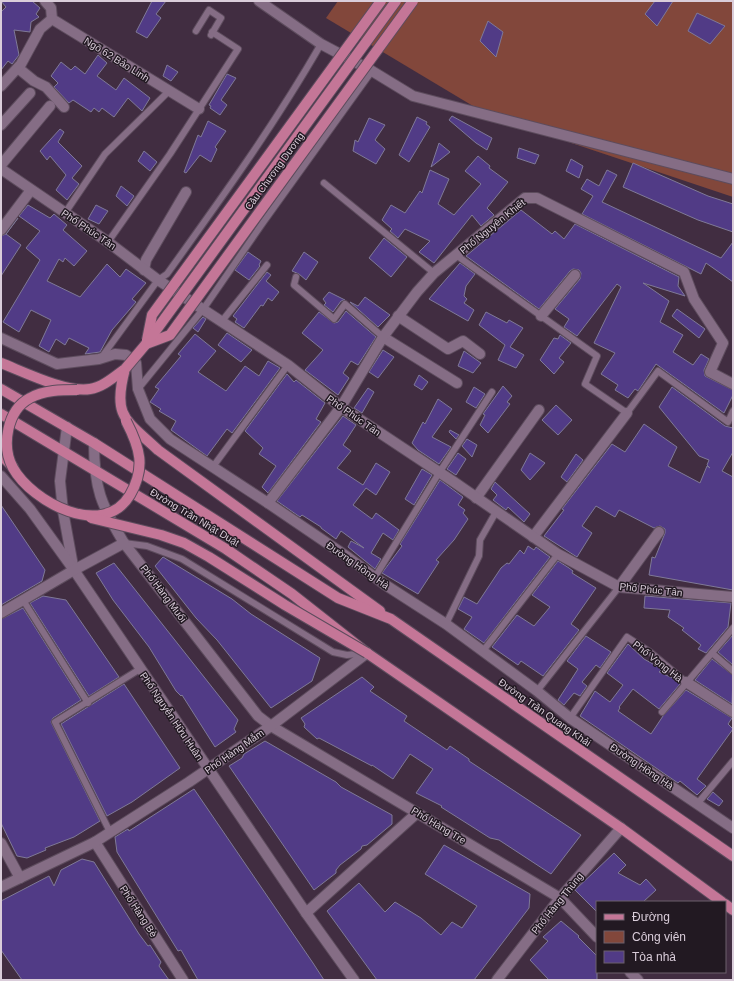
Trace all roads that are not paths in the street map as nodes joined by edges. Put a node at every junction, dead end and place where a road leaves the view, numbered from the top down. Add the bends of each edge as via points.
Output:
1 (45, 1) edge
2 (259, 1) edge
3 (381, 1) edge
4 (396, 1) edge
5 (413, 1) edge
6 (52, 19) junction
7 (196, 31) dead end
8 (321, 44) junction
9 (18, 68) junction
10 (372, 71) junction
11 (1, 86) edge
12 (169, 91) junction
13 (30, 93) dead end
14 (50, 106) dead end
15 (64, 107) dead end
16 (199, 109) junction
17 (1, 125) edge
18 (1, 165) edge
19 (1, 169) edge
20 (733, 179) edge
21 (324, 183) dead end
22 (31, 190) junction
23 (186, 192) dead end
24 (65, 213) junction
25 (1, 230) edge
26 (108, 242) junction
27 (456, 255) junction
28 (267, 265) dead end
29 (144, 270) junction
30 (434, 273) junction
31 (575, 275) dead end
32 (296, 277) dead end
33 (158, 280) junction
34 (204, 308) junction
35 (398, 316) junction
36 (541, 316) junction
37 (222, 321) junction
38 (383, 337) junction
39 (1, 338) edge
40 (146, 344) junction
41 (480, 354) dead end
42 (99, 359) junction
43 (1, 363) edge
44 (288, 365) junction
45 (125, 369) junction
46 (457, 384) dead end
47 (733, 384) edge
48 (1, 389) edge
49 (138, 389) junction
50 (77, 390) junction
51 (492, 392) dead end
52 (341, 407) junction
53 (539, 410) dead end
54 (733, 411) edge
55 (628, 413) junction
56 (1, 414) edge
57 (126, 421) junction
58 (67, 427) junction
59 (94, 443) junction
60 (63, 452) junction
61 (1, 455) edge
62 (13, 468) junction
63 (212, 468) junction
64 (94, 471) junction
65 (439, 473) junction
66 (1, 476) edge
67 (476, 498) junction
68 (268, 503) junction
69 (496, 512) junction
70 (79, 515) junction
71 (659, 532) dead end
72 (533, 536) junction
73 (124, 543) junction
74 (558, 554) junction
75 (74, 570) junction
76 (375, 577) junction
77 (619, 587) junction
78 (733, 597) edge
79 (338, 598) joint
80 (23, 600) junction
81 (1, 613) edge
82 (391, 619) junction
83 (446, 624) junction
84 (733, 628) edge
85 (483, 651) junction
86 (367, 652) junction
87 (712, 653) junction
88 (140, 669) junction
89 (733, 671) edge
90 (686, 682) junction
91 (537, 691) junction
92 (88, 703) junction
93 (662, 712) dead end
94 (733, 712) edge
95 (570, 718) junction
96 (271, 726) junction
97 (733, 761) edge
98 (209, 769) junction
99 (698, 803) junction
100 (417, 813) junction
101 (620, 828) junction
102 (733, 828) edge
103 (110, 832) junction
104 (95, 842) junction
105 (1, 843) edge
106 (733, 856) edge
107 (20, 878) junction
108 (1, 887) edge
109 (560, 898) junction
110 (721, 901) edge
111 (306, 913) junction
112 (596, 936) edge
113 (183, 980) edge
114 (354, 980) edge
115 (497, 980) edge

1 - 6 street via 51,8
2 - 8 street
3 - 40 main road, Cầu Chương Dương, bridge via 152,315
4 - 40 main road, Cầu Chương Dương, bridge
5 - 40 main road, Cầu Chương Dương, bridge via 170,335
6 - 9 street via 40,29
6 - 12 street, Ngõ 62 Bảo Linh
7 - 16 lane via 208,10 221,18 211,34 238,49
8 - 10 street
8 - 33 lane via 240,173 167,274
9 - 11 street
9 - 15 street via 46,87
10 - 20 street via 413,96
10 - 34 lane
12 - 16 street, Ngõ 62 Bảo Linh
12 - 24 lane via 104,154
13 - 17 street
14 - 18 street
16 - 26 lane
19 - 22 street, Phố Phúc Tân
21 - 30 lane
22 - 24 street, Phố Phúc Tân
22 - 25 street
23 - 29 street via 146,260
24 - 26 street, Phố Phúc Tân
26 - 29 street, Phố Phúc Tân
27 - 30 street, Phố Nguyên Khiết
27 - 36 lane
27 - 47 street, Phố Nguyên Khiết via 525,198 537,198 684,272 694,299 723,343 710,372
28 - 37 lane
29 - 33 street, Phố Phúc Tân
30 - 35 street, Phố Nguyên Khiết
31 - 36 street
32 - 38 lane via 294,285 334,319 345,304
33 - 34 street, Phố Phúc Tân
33 - 42 lane
34 - 37 street, Phố Phúc Tân
34 - 49 lane
35 - 38 street, Phố Nguyên Khiết
35 - 41 street via 448,349 463,340
36 - 55 lane via 597,356 585,384
37 - 44 street, Phố Phúc Tân
38 - 46 street
38 - 52 street, Phố Nguyên Khiết
39 - 42 street, Đường Hồng Hà via 57,364
40 - 45 main road, Cầu Chương Dương, bridge
42 - 49 street, Đường Hồng Hà via 115,354 126,355 136,363
43 - 50 main road, bridge
44 - 52 street, Phố Phúc Tân
44 - 63 lane
45 - 50 main road via 106,383 91,389
45 - 57 main road via 119,399
48 - 58 main road, Đường Trần Nhật Duật
49 - 63 street, Đường Hồng Hà via 150,419 170,439
50 - 62 main road, bridge via 57,390 40,394 29,398 19,407 7,436
51 - 65 lane
52 - 65 street, Phố Phúc Tân
52 - 68 street, Phố Nguyên Khiết
53 - 67 street
54 - 55 lane via 728,422 658,371
55 - 72 street
56 - 60 main road, Đường Trần Nhật Duật
57 - 70 main road, bridge via 136,440 139,454 140,471 135,486 127,499 116,508 93,516
57 - 82 main road via 158,450
58 - 59 main road, Đường Trần Nhật Duật
58 - 60 street, Phố Nguyễn Hữu Huân
59 - 64 street, Phố Hàng Muối
59 - 79 main road, Đường Trần Nhật Duật
60 - 64 main road, Đường Trần Nhật Duật
60 - 75 street, Phố Nguyễn Hữu Huân via 60,481
61 - 62 main road, bridge
62 - 70 main road, bridge via 28,486 54,506
63 - 68 street, Đường Hồng Hà
64 - 73 street, Phố Hàng Muối via 107,514
64 - 86 main road, Đường Trần Nhật Duật via 252,567 298,598
65 - 67 street, Phố Phúc Tân
65 - 76 lane
66 - 75 street via 30,509
67 - 69 street, Phố Phúc Tân
68 - 76 street, Đường Hồng Hà
69 - 72 street, Phố Phúc Tân
69 - 83 lane via 480,540 479,556
70 - 86 main road, bridge via 161,534 184,543 285,606
71 - 77 street
72 - 74 street, Phố Phúc Tân
73 - 75 street
73 - 86 lane via 147,546 182,558 333,652 347,655
73 - 96 street, Phố Hàng Muối via 258,716
74 - 77 street, Phố Phúc Tân
74 - 85 lane
75 - 80 street
75 - 88 street, Phố Nguyễn Hữu Huân
76 - 83 street, Đường Hồng Hà
77 - 78 street, Phố Phúc Tân
77 - 91 lane
79 - 82 main road, Đường Trần Quang Khải
80 - 81 street
80 - 92 lane
82 - 106 main road, Đường Trần Quang Khải
83 - 85 street, Đường Hồng Hà
84 - 87 lane
85 - 91 street, Đường Hồng Hà
86 - 96 street, Phố Hàng Mắm
86 - 101 main road
87 - 89 lane
87 - 90 lane
88 - 92 lane
88 - 98 street, Phố Nguyễn Hữu Huân
90 - 93 lane
90 - 94 street, Phố Vọng Hà
90 - 95 lane, Phố Vọng Hà via 650,652 627,637
91 - 95 street, Đường Hồng Hà
92 - 103 lane via 55,722
95 - 99 street, Đường Hồng Hà
96 - 98 street, Phố Hàng Mắm
96 - 100 street, Phố Hàng Tre
97 - 99 lane
98 - 103 street, Phố Hàng Mắm
98 - 111 street, Phố Nguyễn Hữu Huân
99 - 102 street, Đường Hồng Hà
100 - 109 street, Phố Hàng Tre
100 - 111 street
101 - 109 street, Phố Hàng Thùng
101 - 110 main road
103 - 104 street, Phố Hàng Mắm
104 - 107 street, Phố Hàng Mắm
104 - 113 street, Phố Hàng Bè
105 - 107 street
107 - 108 street, Phố Hàng Mắm
109 - 112 street, Phố Hàng Tre
109 - 115 street, Phố Hàng Thùng
111 - 114 street, Phố Nguyễn Hữu Huân

